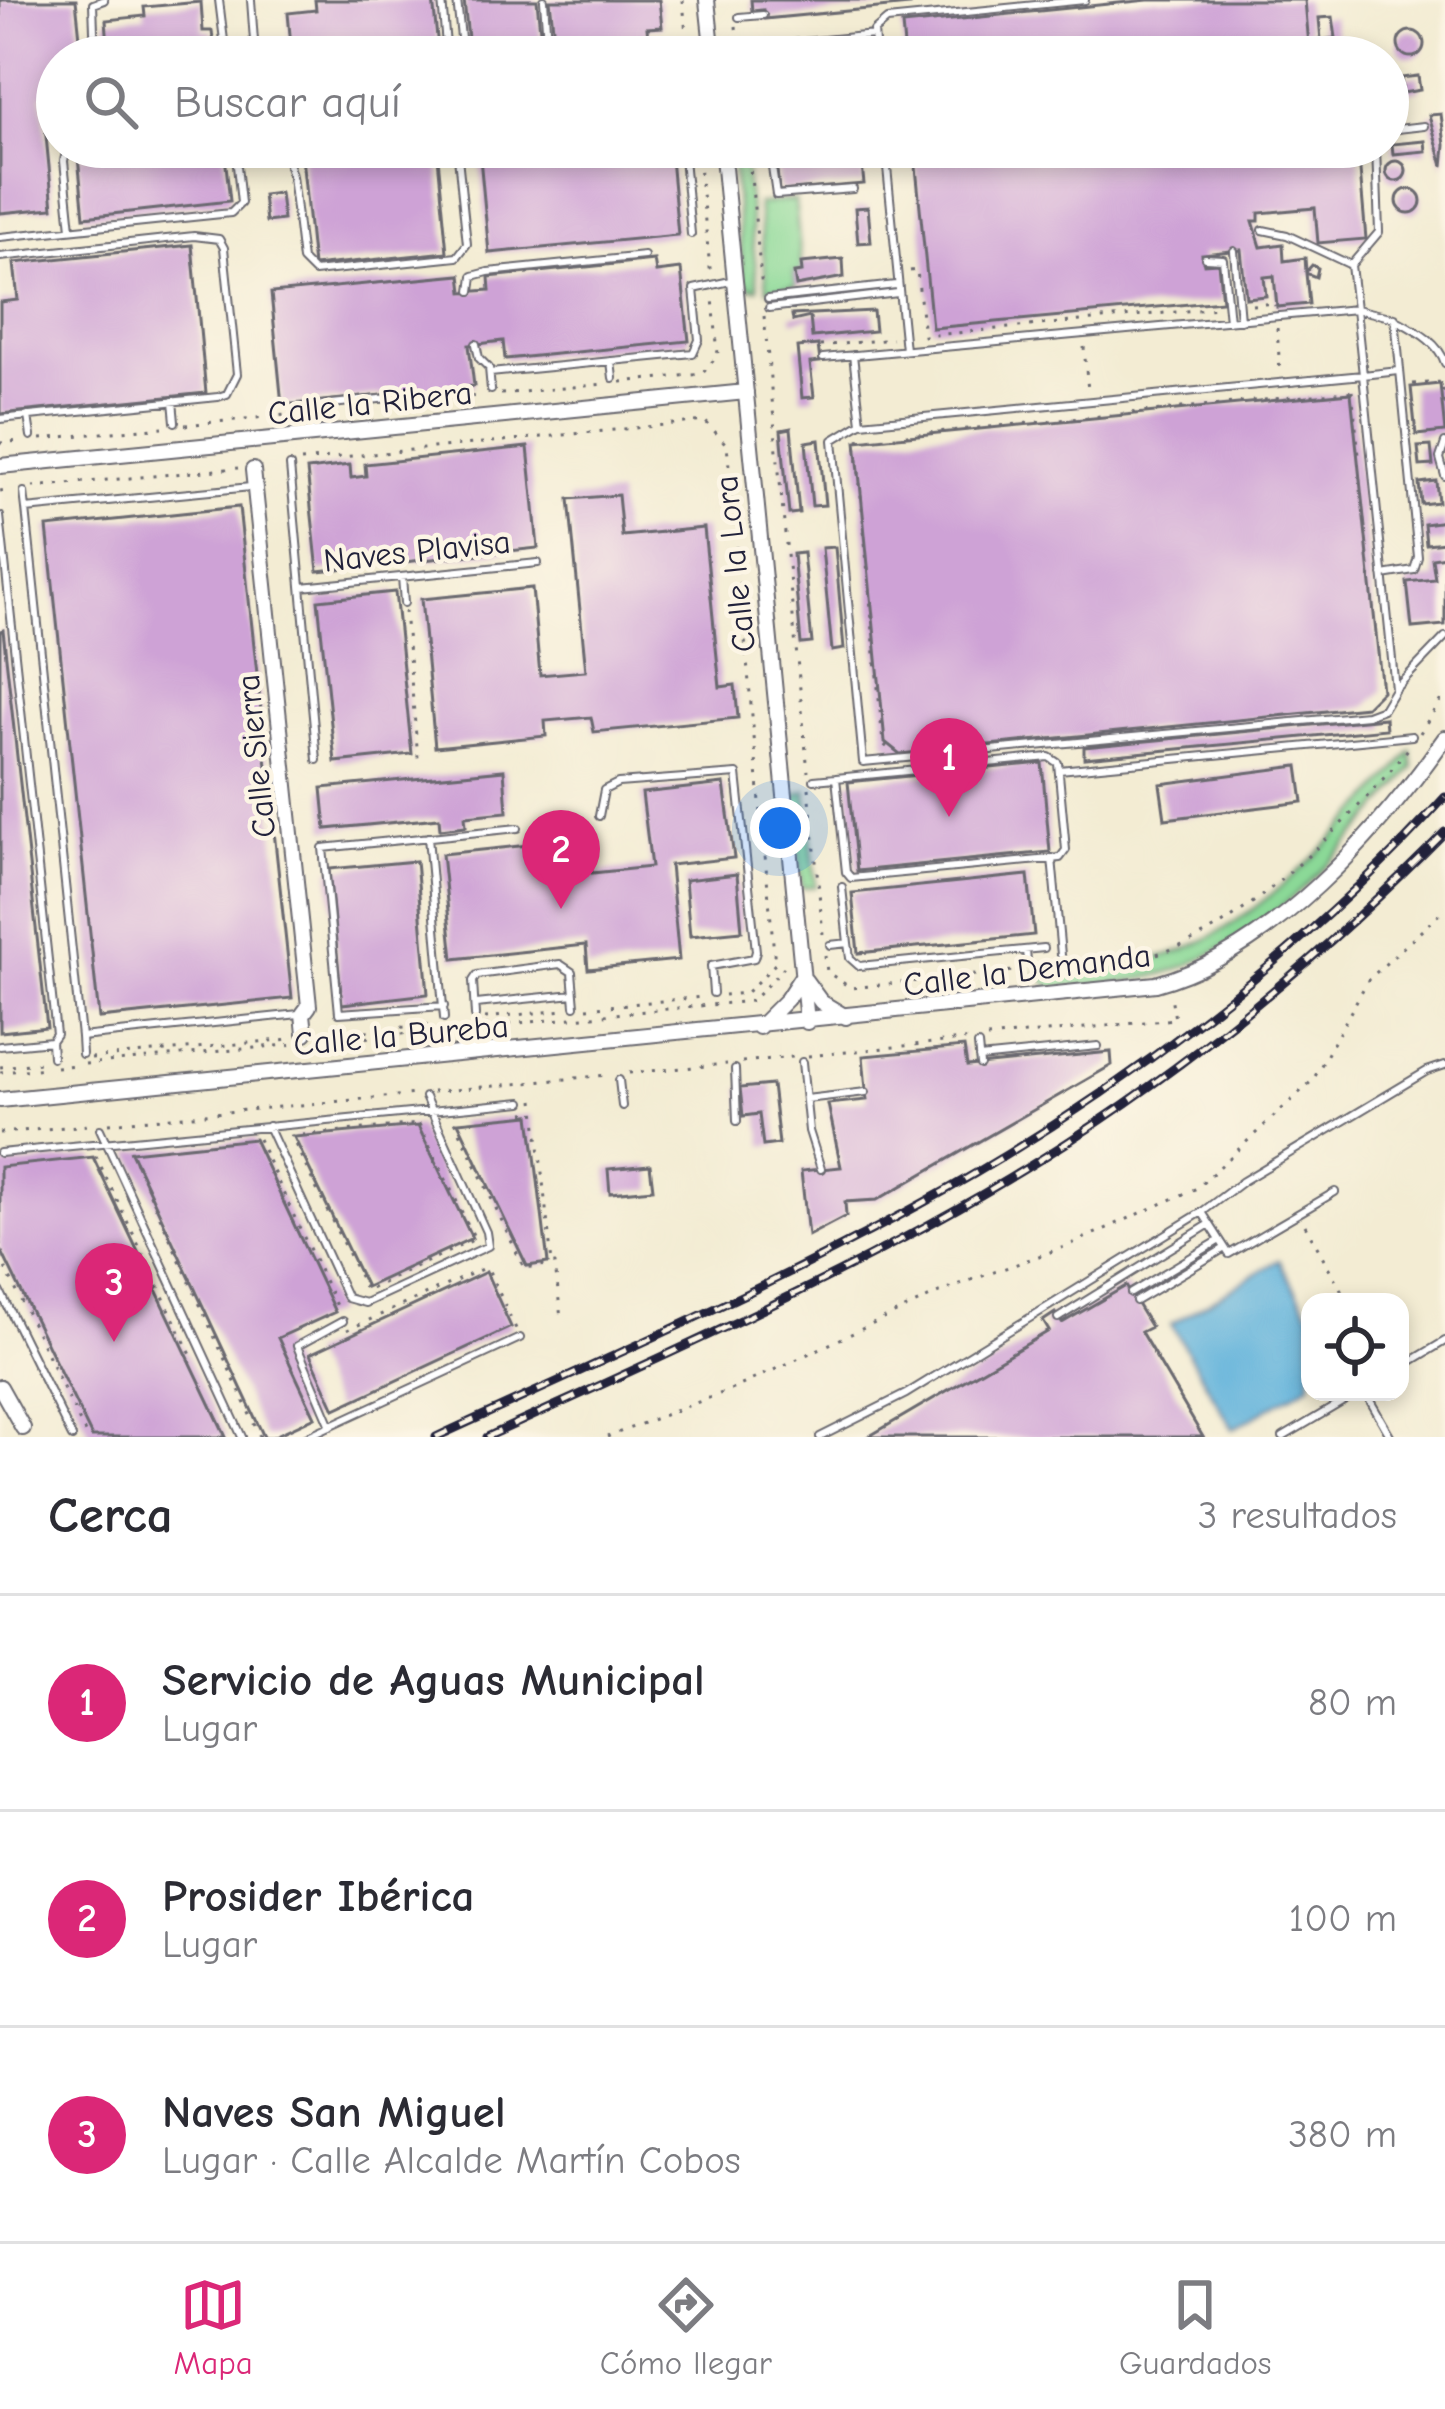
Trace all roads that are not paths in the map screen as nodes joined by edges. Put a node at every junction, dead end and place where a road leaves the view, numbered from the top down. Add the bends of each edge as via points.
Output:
1 (104, 0) edge
2 (219, 0) edge
3 (251, 0) edge
4 (442, 0) edge
5 (457, 0) edge
6 (544, 0) edge
7 (707, 0) edge
8 (1085, 0) edge
9 (763, 15) dead end
10 (737, 17) road end
11 (874, 35) joint
12 (93, 36) edge
13 (223, 36) edge
14 (254, 36) edge
15 (446, 36) edge
16 (461, 36) edge
17 (547, 36) edge
18 (711, 36) edge
19 (864, 36) edge
20 (1424, 125) dead end
21 (1409, 127) edge
22 (65, 168) edge
23 (237, 168) edge
24 (290, 168) edge
25 (459, 168) edge
26 (684, 168) edge
27 (724, 168) edge
28 (772, 168) edge
29 (887, 168) edge
30 (1377, 168) edge
31 (697, 183) dead end
32 (686, 184) junction
33 (853, 189) dead end
34 (71, 229) junction
35 (1263, 230) dead end
36 (692, 234) dead end
37 (0, 237) edge
38 (1234, 251) dead end
39 (644, 256) dead end
40 (0, 257) edge
41 (1205, 258) dead end
42 (1351, 265) junction
43 (735, 280) junction
44 (898, 289) junction
45 (471, 291) dead end
46 (766, 304) road end
47 (1356, 309) junction
48 (1394, 318) junction
49 (1240, 320) junction
50 (1229, 321) junction
51 (476, 344) dead end
52 (904, 350) junction
53 (853, 355) junction
54 (823, 358) dead end
55 (611, 361) junction
56 (1445, 363) edge
57 (1399, 370) junction
58 (490, 373) junction
59 (1363, 374) junction
60 (613, 378) dead end
61 (491, 390) dead end
62 (746, 392) junction
63 (426, 398) dead end
64 (173, 401) junction
65 (315, 409) dead end
66 (28, 416) junction
67 (0, 419) edge
68 (175, 422) dead end
69 (860, 423) junction
70 (31, 436) dead end
71 (1445, 443) edge
72 (289, 465) road end
73 (0, 466) edge
74 (254, 474) joint
75 (1445, 476) edge
76 (23, 492) dead end
77 (26, 509) junction
78 (0, 515) edge
79 (538, 563) dead end
80 (1383, 574) junction
81 (402, 577) junction
82 (301, 587) junction
83 (404, 603) road end
84 (1445, 638) edge
85 (1395, 689) junction
86 (1412, 736) dead end
87 (1445, 738) edge
88 (317, 760) dead end
89 (1059, 770) junction
90 (836, 778) junction
91 (814, 780) dead end
92 (599, 816) dead end
93 (518, 828) dead end
94 (428, 837) junction
95 (1052, 859) junction
96 (842, 887) dead end
97 (848, 943) junction
98 (830, 945) dead end
99 (1044, 948) dead end
100 (1026, 950) junction
101 (1061, 955) dead end
102 (1027, 962) dead end
103 (802, 976) junction
104 (713, 993) dead end
105 (574, 994) junction
106 (475, 1004) junction
107 (444, 1006) junction
108 (575, 1006) dead end
109 (376, 1012) junction
110 (303, 1014) junction
111 (476, 1016) dead end
112 (445, 1018) dead end
113 (849, 1018) junction
114 (807, 1022) junction
115 (377, 1025) dead end
116 (758, 1027) junction
117 (305, 1033) dead end
118 (81, 1037) junction
119 (51, 1041) junction
120 (978, 1045) dead end
121 (0, 1046) edge
122 (1098, 1046) dead end
123 (82, 1054) dead end
124 (52, 1058) dead end
125 (802, 1062) dead end
126 (1445, 1065) edge
127 (735, 1069) dead end
128 (619, 1080) dead end
129 (866, 1092) dead end
130 (424, 1095) road end
131 (806, 1099) junction
132 (0, 1100) edge
133 (522, 1102) dead end
134 (622, 1106) dead end
135 (430, 1110) junction
136 (737, 1121) dead end
137 (268, 1126) junction
138 (100, 1129) dead end
139 (105, 1142) junction
140 (0, 1153) edge
141 (820, 1169) dead end
142 (1335, 1192) dead end
143 (1202, 1212) junction
144 (1210, 1224) junction
145 (1223, 1244) junction
146 (0, 1291) edge
147 (1133, 1297) dead end
148 (1058, 1318) dead end
149 (343, 1321) road end
150 (520, 1338) road end
151 (1445, 1341) edge
152 (1409, 1363) edge
153 (0, 1387) edge
154 (1346, 1401) edge
155 (1368, 1401) edge
156 (331, 1426) junction
157 (25, 1432) edge
158 (72, 1437) edge
159 (242, 1437) edge
160 (306, 1437) edge
161 (820, 1437) edge
162 (1283, 1437) edge
163 (1391, 1437) edge

1 - 12 lane via 91,11
2 - 13 lane
3 - 14 lane
4 - 15 lane
5 - 16 lane
6 - 17 lane
7 - 18 street
8 - 11 lane via 887,20
9 - 10 lane
11 - 19 lane
20 - 21 lane
22 - 34 lane
23 - 34 lane via 241,202 231,213
24 - 25 lane via 302,260 314,272 457,257 467,244
26 - 32 lane
27 - 43 street, Calle la Lora
28 - 33 lane via 776,195
29 - 44 lane
30 - 42 lane via 1379,232
31 - 32 lane
32 - 36 lane
34 - 37 lane
35 - 42 lane
38 - 49 lane
39 - 45 lane via 476,274
40 - 64 lane via 219,239 234,386 227,394
41 - 50 lane via 1223,259
42 - 47 lane
43 - 55 lane via 694,289 693,353
43 - 62 street, Calle la Lora
44 - 46 lane
44 - 52 lane
47 - 48 lane
47 - 49 lane
47 - 59 lane
48 - 56 lane via 1423,335
48 - 57 lane
49 - 50 lane
50 - 52 lane
51 - 58 lane
52 - 53 lane
53 - 54 lane
53 - 69 lane
55 - 58 lane
55 - 60 lane
57 - 59 lane
57 - 80 lane via 1418,557 1414,570
58 - 61 lane
59 - 69 lane
59 - 80 lane
62 - 73 street, Calle la Ribera
62 - 103 street, Calle la Lora
63 - 65 lane
64 - 66 lane
64 - 68 lane
66 - 67 lane
66 - 70 lane
69 - 85 lane via 832,440 863,762 1367,715 1383,710
71 - 75 lane
72 - 82 lane, Naves Plavisa
74 - 77 lane
74 - 110 street, Calle Sierra via 309,1006
76 - 77 lane
77 - 118 lane
78 - 119 lane
79 - 81 lane, Naves Plavisa
80 - 85 lane
81 - 82 lane, Naves Plavisa
81 - 83 lane
82 - 88 lane, Naves Plavisa
84 - 85 lane
86 - 89 lane
87 - 113 street, Calle la Demanda via 1323,879 1198,969 1132,989
89 - 90 lane via 1049,757
89 - 95 lane via 1066,850
90 - 91 lane
90 - 95 lane via 851,878
92 - 104 lane via 604,790 618,783 736,773 756,950 748,962 711,966
93 - 94 lane
94 - 107 lane
94 - 109 lane via 323,848 337,1010
95 - 101 lane
96 - 97 lane
97 - 98 lane
97 - 100 lane via 859,966
99 - 100 lane
100 - 102 lane
103 - 113 street via 821,1002
103 - 114 street, Calle la Lora
103 - 116 street
105 - 106 lane
105 - 106 lane via 572,972 560,964 484,971 472,981
105 - 108 lane
106 - 111 lane
107 - 109 lane
107 - 112 lane
109 - 115 lane
110 - 117 street, Calle Sierra
110 - 118 lane
113 - 114 street, Calle la Demanda
114 - 116 street, Calle la Bureba
116 - 132 street, Calle la Bureba
118 - 123 lane
119 - 121 lane
119 - 124 lane
120 - 122 lane via 980,1062
125 - 131 lane
126 - 143 lane
127 - 136 lane
128 - 134 lane
129 - 131 lane
130 - 135 lane
131 - 141 lane
133 - 135 lane
135 - 137 lane
135 - 137 lane via 488,1246 365,1304 347,1298
137 - 139 lane
138 - 139 lane
139 - 140 lane
139 - 159 lane
142 - 145 lane via 1229,1254
143 - 144 lane
143 - 161 lane via 906,1394
144 - 145 lane
144 - 148 lane
145 - 147 lane
146 - 158 lane
149 - 156 lane via 297,1346
150 - 156 lane
151 - 152 lane
153 - 157 street
154 - 162 lane
155 - 163 lane
156 - 160 lane

